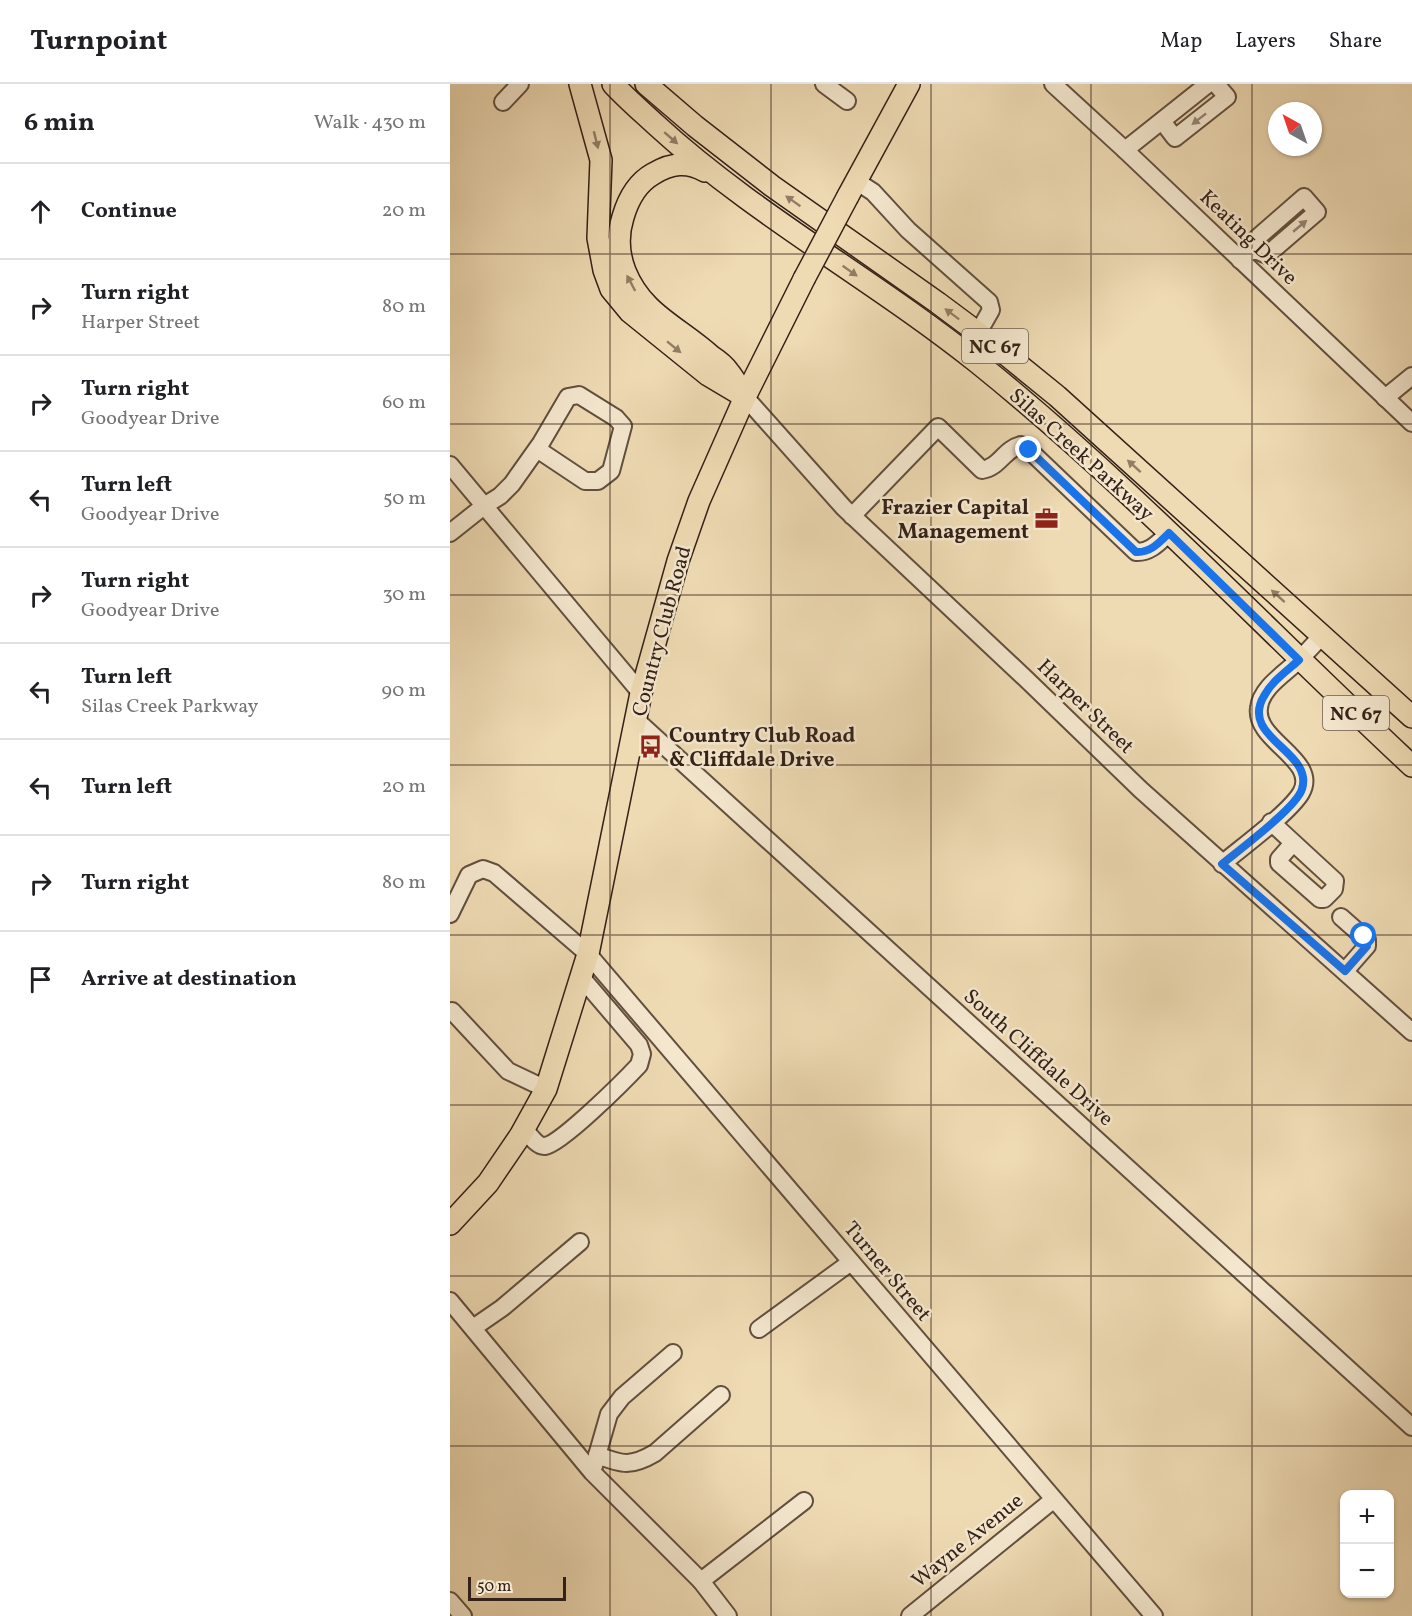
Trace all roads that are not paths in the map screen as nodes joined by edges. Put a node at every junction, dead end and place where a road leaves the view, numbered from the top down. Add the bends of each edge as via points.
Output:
1 (520, 84) edge
2 (580, 84) edge
3 (613, 84) edge
4 (646, 84) edge
5 (824, 84) edge
6 (909, 84) edge
7 (1053, 84) edge
8 (1208, 84) edge
9 (1216, 84) edge
10 (658, 91) edge
11 (847, 101) dead end
12 (503, 102) dead end
13 (1162, 121) junction
14 (1125, 150) junction
15 (716, 177) junction
16 (852, 189) junction
17 (978, 333) junction
18 (1412, 376) edge
19 (745, 397) junction
20 (1385, 398) junction
21 (1412, 423) edge
22 (537, 449) junction
23 (450, 465) edge
24 (484, 506) junction
25 (852, 516) junction
26 (450, 533) edge
27 (1169, 533) junction
28 (1322, 636) junction
29 (1299, 660) junction
30 (641, 693) junction
31 (1412, 717) edge
32 (636, 720) junction
33 (1412, 766) edge
34 (1271, 822) junction
35 (1293, 843) dead end
36 (1222, 864) junction
37 (450, 914) edge
38 (1341, 917) dead end
39 (588, 954) junction
40 (1345, 971) junction
41 (581, 977) junction
42 (452, 1011) dead end
43 (1412, 1032) edge
44 (546, 1089) junction
45 (524, 1129) junction
46 (450, 1224) edge
47 (580, 1242) dead end
48 (851, 1262) junction
49 (450, 1301) edge
50 (473, 1328) junction
51 (759, 1329) dead end
52 (673, 1353) dead end
53 (721, 1395) dead end
54 (1412, 1427) edge
55 (597, 1455) junction
56 (592, 1472) junction
57 (1053, 1500) junction
58 (804, 1502) dead end
59 (701, 1581) junction
60 (450, 1601) edge
61 (463, 1616) edge
62 (728, 1616) edge
63 (910, 1616) edge
64 (1154, 1616) edge

1 - 12 street
2 -> 19 main road via 601,160 598,238 611,289 630,312 708,375
3 -> 15 main road, Silas Creek Parkway / NC 67
4 - 10 main road, Silas Creek Parkway / NC 67
5 - 11 street
6 - 16 main road, Country Club Road
7 - 14 street, Keating Drive
8 - 13 street
9 -> 13 street via 1227,97 1175,138
17 -> 10 main road, Silas Creek Parkway / NC 67 via 772,186
13 - 14 street
14 - 20 street, Keating Drive via 1247,254
19 -> 15 main road via 728,370 648,308 628,278 619,250 625,208 650,175 684,164
15 -> 27 main road, Silas Creek Parkway / NC 67 via 976,362 1044,418
16 - 17 street via 870,189 908,230 989,302 991,310
16 - 19 main road, Country Club Road, bridge
28 -> 17 main road, Silas Creek Parkway / NC 67 via 1057,396
18 - 20 street
19 - 25 street, Harper Street
19 - 30 main road, Country Club Road via 699,501
20 - 21 street, Keating Drive
22 - 22 street via 568,397 579,395 623,426 611,471 598,481 585,481
22 - 24 street via 512,484
23 - 24 street
24 - 26 street
24 - 30 street
25 - 27 street via 938,427 982,470 992,468 1015,446 1029,450 1136,552 1155,547
25 - 36 street, Harper Street
27 - 29 main road, Silas Creek Parkway / NC 67
28 - 29 street
28 - 31 main road, Silas Creek Parkway / NC 67
29 - 33 main road, Silas Creek Parkway / NC 67
29 - 34 street via 1274,682 1258,708 1267,732 1294,759 1304,780 1293,803
30 - 32 main road, Country Club Road
32 - 39 main road, Country Club Road
32 - 54 street, South Cliffdale Drive
34 - 35 street
34 - 36 street
36 - 40 street, Harper Street
37 - 39 street, Turner Street via 469,875 483,869 494,873
38 - 40 street via 1367,940 1367,946
39 - 41 main road, Country Club Road
39 - 48 street, Turner Street
40 - 43 street, Harper Street
41 - 44 main road, Country Club Road
41 - 45 street via 639,1045 639,1065 571,1130 546,1146 539,1145
42 - 44 street via 508,1071
44 - 45 main road, Country Club Road
45 - 46 main road, Country Club Road via 488,1183
47 - 50 street
48 - 51 street
48 - 57 street, Turner Street
49 - 50 street
50 - 56 street
52 - 55 street via 622,1397 609,1414
53 - 55 street via 645,1459 628,1464
55 - 56 street
56 - 59 street
57 - 63 street, Wayne Avenue
57 - 64 street, Turner Street
58 - 59 street
59 - 62 street
60 - 61 street

